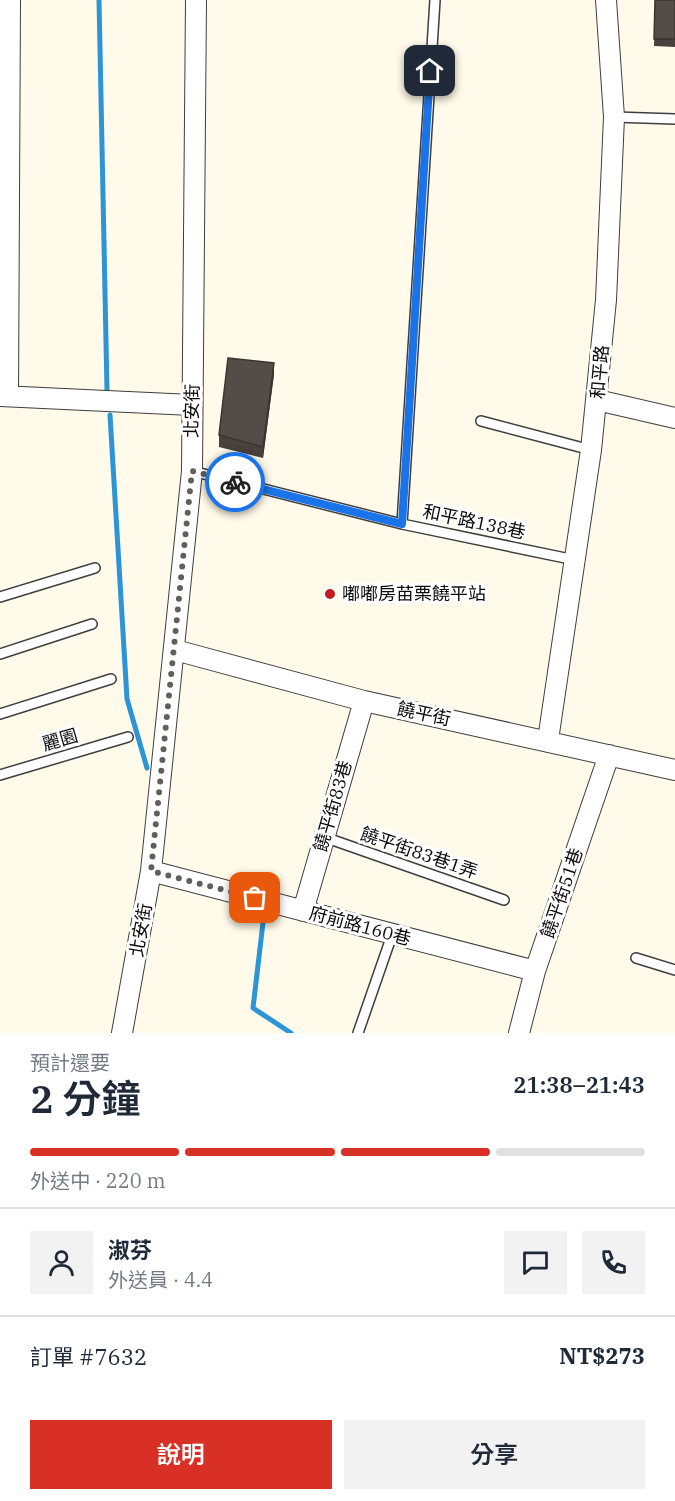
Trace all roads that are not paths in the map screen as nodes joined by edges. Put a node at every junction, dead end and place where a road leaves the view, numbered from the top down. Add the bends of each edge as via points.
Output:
1 (10, 0) edge
2 (196, 0) edge
3 (435, 0) edge
4 (606, 0) edge
5 (614, 117) junction
6 (675, 118) edge
7 (4, 396) edge
8 (597, 400) junction
9 (192, 405) junction
10 (675, 418) edge
11 (481, 421) dead end
12 (591, 450) junction
13 (192, 471) junction
14 (402, 524) junction
15 (575, 561) junction
16 (95, 568) dead end
17 (0, 597) edge
18 (93, 624) dead end
19 (175, 650) junction
20 (0, 654) edge
21 (111, 679) dead end
22 (363, 700) junction
23 (0, 714) edge
24 (128, 737) dead end
25 (548, 740) junction
26 (609, 755) junction
27 (675, 770) edge
28 (0, 775) edge
29 (324, 837) junction
30 (151, 871) junction
31 (504, 900) dead end
32 (303, 911) junction
33 (392, 935) junction
34 (636, 958) dead end
35 (675, 970) edge
36 (536, 971) junction
37 (122, 1033) edge
38 (358, 1033) edge
39 (519, 1033) edge

1 - 7 street
2 - 9 street, 北安街
3 - 14 lane
4 - 5 street, 和平路
5 - 6 lane
5 - 8 street, 和平路
7 - 9 street
8 - 10 street
8 - 12 street, 和平路
9 - 13 street, 北安街
11 - 12 lane
12 - 15 street, 和平路
13 - 14 lane, 和平路138巷
13 - 19 street, 北安街
14 - 15 lane, 和平路138巷
15 - 25 street, 和平路
16 - 17 lane
18 - 20 lane
19 - 22 street, 饒平街
19 - 30 street, 北安街
21 - 23 lane
22 - 25 street, 饒平街
22 - 29 street, 饒平街83巷
24 - 28 lane, 麗園
25 - 26 street, 饒平街
26 - 27 street, 饒平街
26 - 36 street, 饒平街51巷
29 - 31 lane, 饒平街83巷1弄
29 - 32 street, 饒平街83巷
30 - 32 street, 府前路160巷
30 - 37 street, 北安街
32 - 33 street, 府前路160巷
33 - 36 street, 府前路160巷
33 - 38 lane
34 - 35 lane
36 - 39 street, 饒平街51巷

